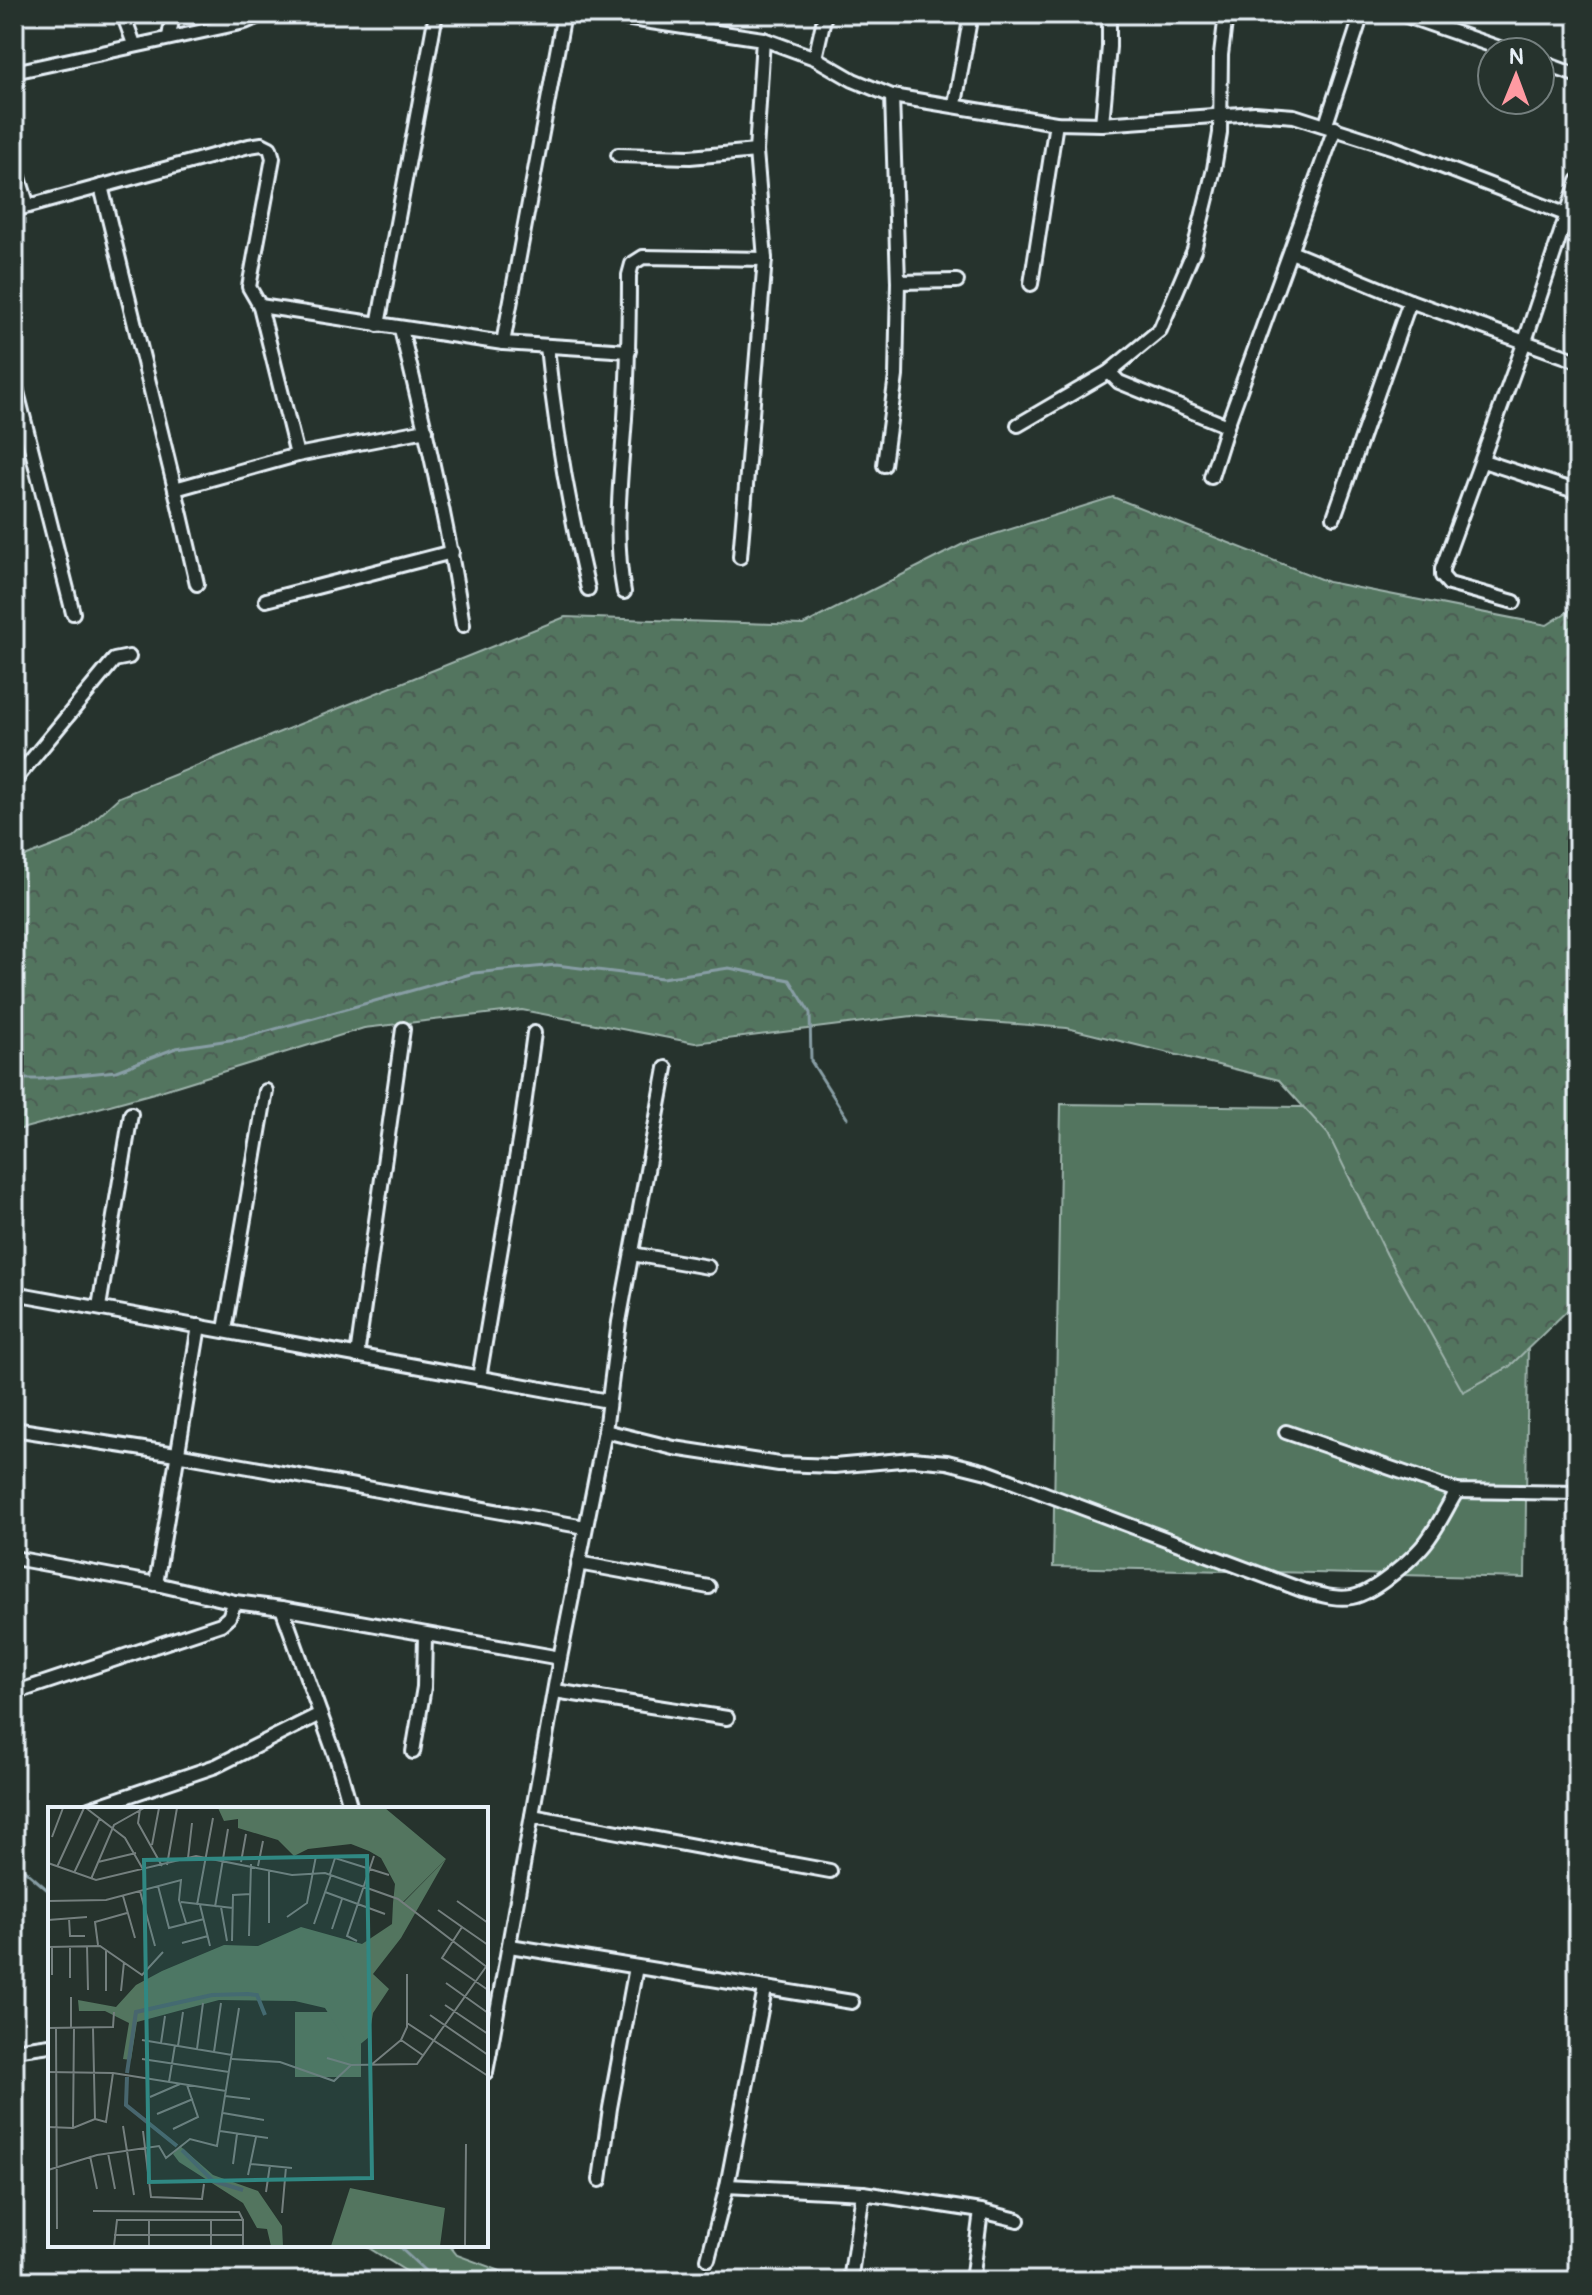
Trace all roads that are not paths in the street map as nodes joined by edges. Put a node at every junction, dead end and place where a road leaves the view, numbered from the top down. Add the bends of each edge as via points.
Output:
1 (123, 14) edge
2 (173, 14) edge
3 (263, 14) edge
4 (436, 14) edge
5 (564, 14) edge
6 (598, 14) edge
7 (699, 14) edge
8 (825, 14) edge
9 (971, 14) edge
10 (1109, 14) edge
11 (1226, 14) edge
12 (1362, 14) edge
13 (1401, 14) edge
14 (696, 28) junction
15 (169, 37) junction
16 (763, 39) junction
17 (1476, 40) edge
18 (134, 44) junction
19 (815, 58) junction
20 (1556, 68) edge
21 (14, 72) edge
22 (1578, 76) edge
23 (892, 96) junction
24 (955, 104) junction
25 (1220, 114) junction
26 (1056, 123) junction
27 (1102, 124) junction
28 (1330, 126) junction
29 (756, 151) junction
30 (618, 155) dead end
31 (14, 162) edge
32 (1578, 181) edge
33 (101, 186) junction
34 (28, 206) junction
35 (14, 210) edge
36 (1572, 217) edge
37 (1291, 252) junction
38 (765, 259) junction
39 (957, 281) dead end
40 (898, 282) junction
41 (1031, 284) dead end
42 (1410, 301) junction
43 (260, 306) junction
44 (378, 325) junction
45 (401, 329) junction
46 (1525, 341) junction
47 (503, 343) junction
48 (547, 347) junction
49 (629, 351) junction
50 (1578, 361) edge
51 (1109, 372) junction
52 (14, 380) edge
53 (1018, 425) dead end
54 (1227, 426) junction
55 (426, 430) junction
56 (297, 455) junction
57 (1483, 461) junction
58 (884, 465) dead end
59 (1211, 477) dead end
60 (175, 489) junction
61 (1578, 492) edge
62 (1334, 517) dead end
63 (452, 552) junction
64 (740, 557) dead end
65 (197, 584) dead end
66 (588, 589) dead end
67 (624, 592) dead end
68 (266, 600) dead end
69 (1514, 602) dead end
70 (73, 613) dead end
71 (463, 625) dead end
72 (129, 657) dead end
73 (14, 781) edge
74 (403, 1029) dead end
75 (534, 1033) dead end
76 (666, 1068) dead end
77 (266, 1091) dead end
78 (131, 1114) dead end
79 (632, 1254) junction
80 (708, 1267) dead end
81 (14, 1293) edge
82 (99, 1307) junction
83 (199, 1326) junction
84 (225, 1330) junction
85 (357, 1356) junction
86 (479, 1378) junction
87 (608, 1401) junction
88 (14, 1429) edge
89 (605, 1431) junction
90 (1286, 1432) dead end
91 (176, 1454) junction
92 (1457, 1491) junction
93 (1578, 1493) edge
94 (585, 1527) junction
95 (14, 1558) edge
96 (578, 1563) junction
97 (156, 1584) junction
98 (709, 1587) dead end
99 (235, 1602) junction
100 (282, 1608) junction
101 (425, 1634) junction
102 (560, 1658) junction
103 (555, 1691) junction
104 (17, 1692) dead end
105 (320, 1714) junction
106 (727, 1718) dead end
107 (413, 1752) dead end
108 (95, 1807) edge
109 (350, 1807) edge
110 (532, 1816) junction
111 (830, 1871) dead end
112 (510, 1946) junction
113 (636, 1967) junction
114 (765, 1989) junction
115 (852, 2002) dead end
116 (48, 2045) edge
117 (14, 2050) edge
118 (488, 2050) edge
119 (600, 2180) dead end
120 (727, 2186) junction
121 (863, 2193) junction
122 (981, 2211) junction
123 (1018, 2220) dead end
124 (708, 2259) dead end
125 (850, 2281) edge
126 (972, 2281) edge

1 - 18 street
2 - 15 street
3 - 15 street
4 - 44 street
5 - 47 street
6 - 14 street
7 - 14 street
8 - 19 street
9 - 24 street
10 - 27 street
11 - 25 street
12 - 28 street
13 - 17 street
14 - 16 street
15 - 18 street
16 - 19 street
16 - 29 street
18 - 21 street
19 - 23 street
20 - 22 street
23 - 24 street
23 - 40 street
24 - 26 street
25 - 27 street
25 - 28 street via 1275,113
25 - 51 street via 1206,206 1178,294 1160,330
26 - 27 street
26 - 41 street
28 - 36 street
28 - 37 street
29 - 30 street via 690,157
29 - 38 street
31 - 34 street
32 - 36 street
33 - 34 street
33 - 43 street via 249,146 270,148 273,158 249,287
33 - 60 street
34 - 35 street
36 - 46 street
37 - 42 street
37 - 54 street
38 - 49 street via 643,257 632,264
38 - 64 street
39 - 40 street
40 - 58 street via 896,376
42 - 46 street
42 - 62 street
43 - 44 street
43 - 56 street
44 - 45 street
45 - 47 street
45 - 55 street
46 - 50 street
46 - 57 street
47 - 48 street
48 - 49 street
48 - 66 street via 554,418
49 - 67 street via 618,564
51 - 53 street
51 - 54 street via 1119,382
52 - 70 street
54 - 59 street
55 - 56 street
55 - 63 street
56 - 60 street
57 - 61 street
57 - 69 street via 1442,576 1449,584
60 - 65 street
63 - 68 street
63 - 71 street
72 - 73 street via 114,660
74 - 85 street
75 - 86 street
76 - 79 street
77 - 84 street
78 - 82 street
79 - 80 street
79 - 87 street
81 - 82 street
82 - 83 street
83 - 84 street
83 - 91 street
84 - 85 street
85 - 86 street
86 - 87 street
87 - 89 street
88 - 91 street
89 - 92 street via 779,1464 947,1462 1334,1598 1354,1597 1407,1562 1430,1537
89 - 94 street
90 - 92 street
91 - 94 street
91 - 97 street
92 - 93 street
94 - 96 street
95 - 97 street
96 - 98 street
96 - 102 street
97 - 99 street
99 - 100 street
99 - 104 street via 221,1624
100 - 101 street
100 - 105 street
101 - 102 street
101 - 107 street via 424,1687
102 - 103 street
103 - 106 street
103 - 110 street
105 - 108 street via 216,1766
105 - 109 street
110 - 111 street
110 - 112 street
112 - 113 street
112 - 118 street
113 - 114 street
113 - 119 street
114 - 115 street
114 - 120 street
116 - 117 street
120 - 121 street
120 - 124 street
121 - 122 street
121 - 125 street
122 - 123 street
122 - 126 street

